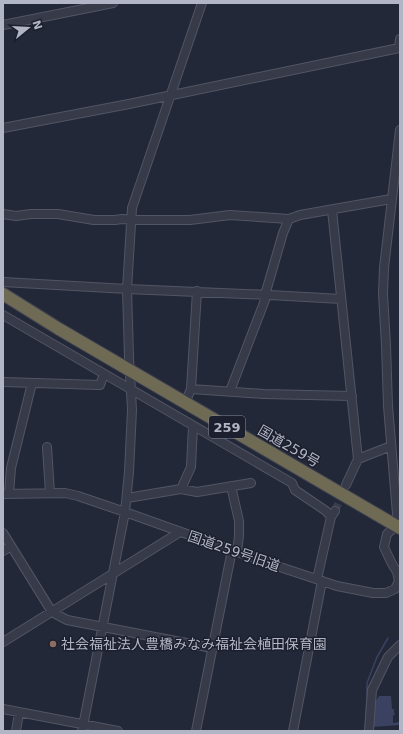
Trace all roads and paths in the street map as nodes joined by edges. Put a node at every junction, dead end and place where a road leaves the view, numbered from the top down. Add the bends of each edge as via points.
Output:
1 (112, 3) edge
2 (202, 3) edge
3 (3, 25) edge
4 (400, 39) edge
5 (171, 95) junction
6 (3, 128) edge
7 (400, 130) edge
8 (391, 199) junction
9 (332, 210) junction
10 (3, 214) edge
11 (289, 219) junction
12 (131, 220) junction
13 (3, 282) edge
14 (127, 289) junction
15 (197, 291) junction
16 (3, 294) edge
17 (265, 294) junction
18 (341, 299) junction
19 (3, 303) edge
20 (3, 315) edge
21 (58, 329) junction
22 (129, 370) junction
23 (104, 374) junction
24 (3, 382) edge
25 (32, 383) junction
26 (130, 388) junction
27 (191, 389) junction
28 (230, 391) junction
29 (352, 396) junction
30 (185, 403) junction
31 (193, 426) junction
32 (391, 446) junction
33 (47, 447) dead end
34 (265, 450) junction
35 (358, 459) junction
36 (257, 462) junction
37 (251, 483) dead end
38 (346, 485) tunnel mouth
39 (231, 486) junction
40 (181, 489) junction
41 (50, 493) junction
42 (6, 494) edge
43 (127, 498) junction
44 (125, 512) junction
45 (398, 527) edge
46 (180, 532) junction
47 (3, 533) edge
48 (11, 546) junction
49 (3, 551) edge
50 (234, 551) junction
51 (112, 574) junction
52 (320, 580) junction
53 (397, 592) edge
54 (52, 612) junction
55 (102, 627) junction
56 (3, 642) edge
57 (400, 645) edge
58 (212, 648) junction
59 (3, 709) edge
60 (20, 713) junction
61 (82, 728) edge
62 (16, 731) edge
63 (118, 731) edge
64 (196, 731) edge
65 (293, 731) edge
66 (369, 731) edge

1 - 3 street
2 - 5 street
4 - 5 street via 399,48
5 - 6 street
5 - 12 street via 132,208
7 - 8 street
8 - 9 street
8 - 32 street via 383,294
9 - 11 street
9 - 18 street
10 - 12 street via 58,214 94,220
11 - 12 street via 230,216 190,220
11 - 17 street
12 - 14 street
13 - 14 street
14 - 15 street
14 - 22 street
15 - 17 street
15 - 27 street
16 - 21 highway, 国道259号 / 259
17 - 18 street
17 - 28 street via 262,310
18 - 29 street
19 - 21 highway, 国道259号 / 259
20 - 23 street
21 - 22 highway, 国道259号 / 259
22 - 26 street
22 - 30 highway, 国道259号 / 259
23 - 25 street via 100,385
23 - 26 street
24 - 25 street
25 - 42 street
26 - 31 street
26 - 43 street via 132,410
27 - 28 street
27 - 30 street
28 - 29 street
29 - 35 street
30 - 34 highway, 国道259号 / 259
31 - 36 street
31 - 40 street via 191,467
32 - 35 street
32 - 45 street
33 - 41 street
34 - 36 street
34 - 45 highway, 国道259号 / 259
35 - 38 street
36 - 52 street via 292,482 295,490 326,512 333,514
37 - 39 street
39 - 40 street via 197,492
39 - 50 street via 239,521 239,536
40 - 43 street
41 - 42 street, 国道259号旧道
41 - 44 street, 国道259号旧道 via 78,496
43 - 44 street
44 - 46 street, 国道259号旧道
44 - 51 street
45 - 53 street, 国道259号旧道 via 387,534 384,547 398,572
46 - 50 street, 国道259号旧道
46 - 51 street
47 - 48 street
48 - 49 street
48 - 54 street
50 - 52 street, 国道259号旧道
50 - 58 street
51 - 54 street
51 - 55 street
52 - 53 street, 国道259号旧道 via 373,593
52 - 65 street
54 - 55 street via 67,620
54 - 56 street
55 - 58 street
55 - 61 street
57 - 66 street via 388,657 372,690
58 - 64 street
59 - 60 street
60 - 61 street
60 - 62 street
61 - 63 street

